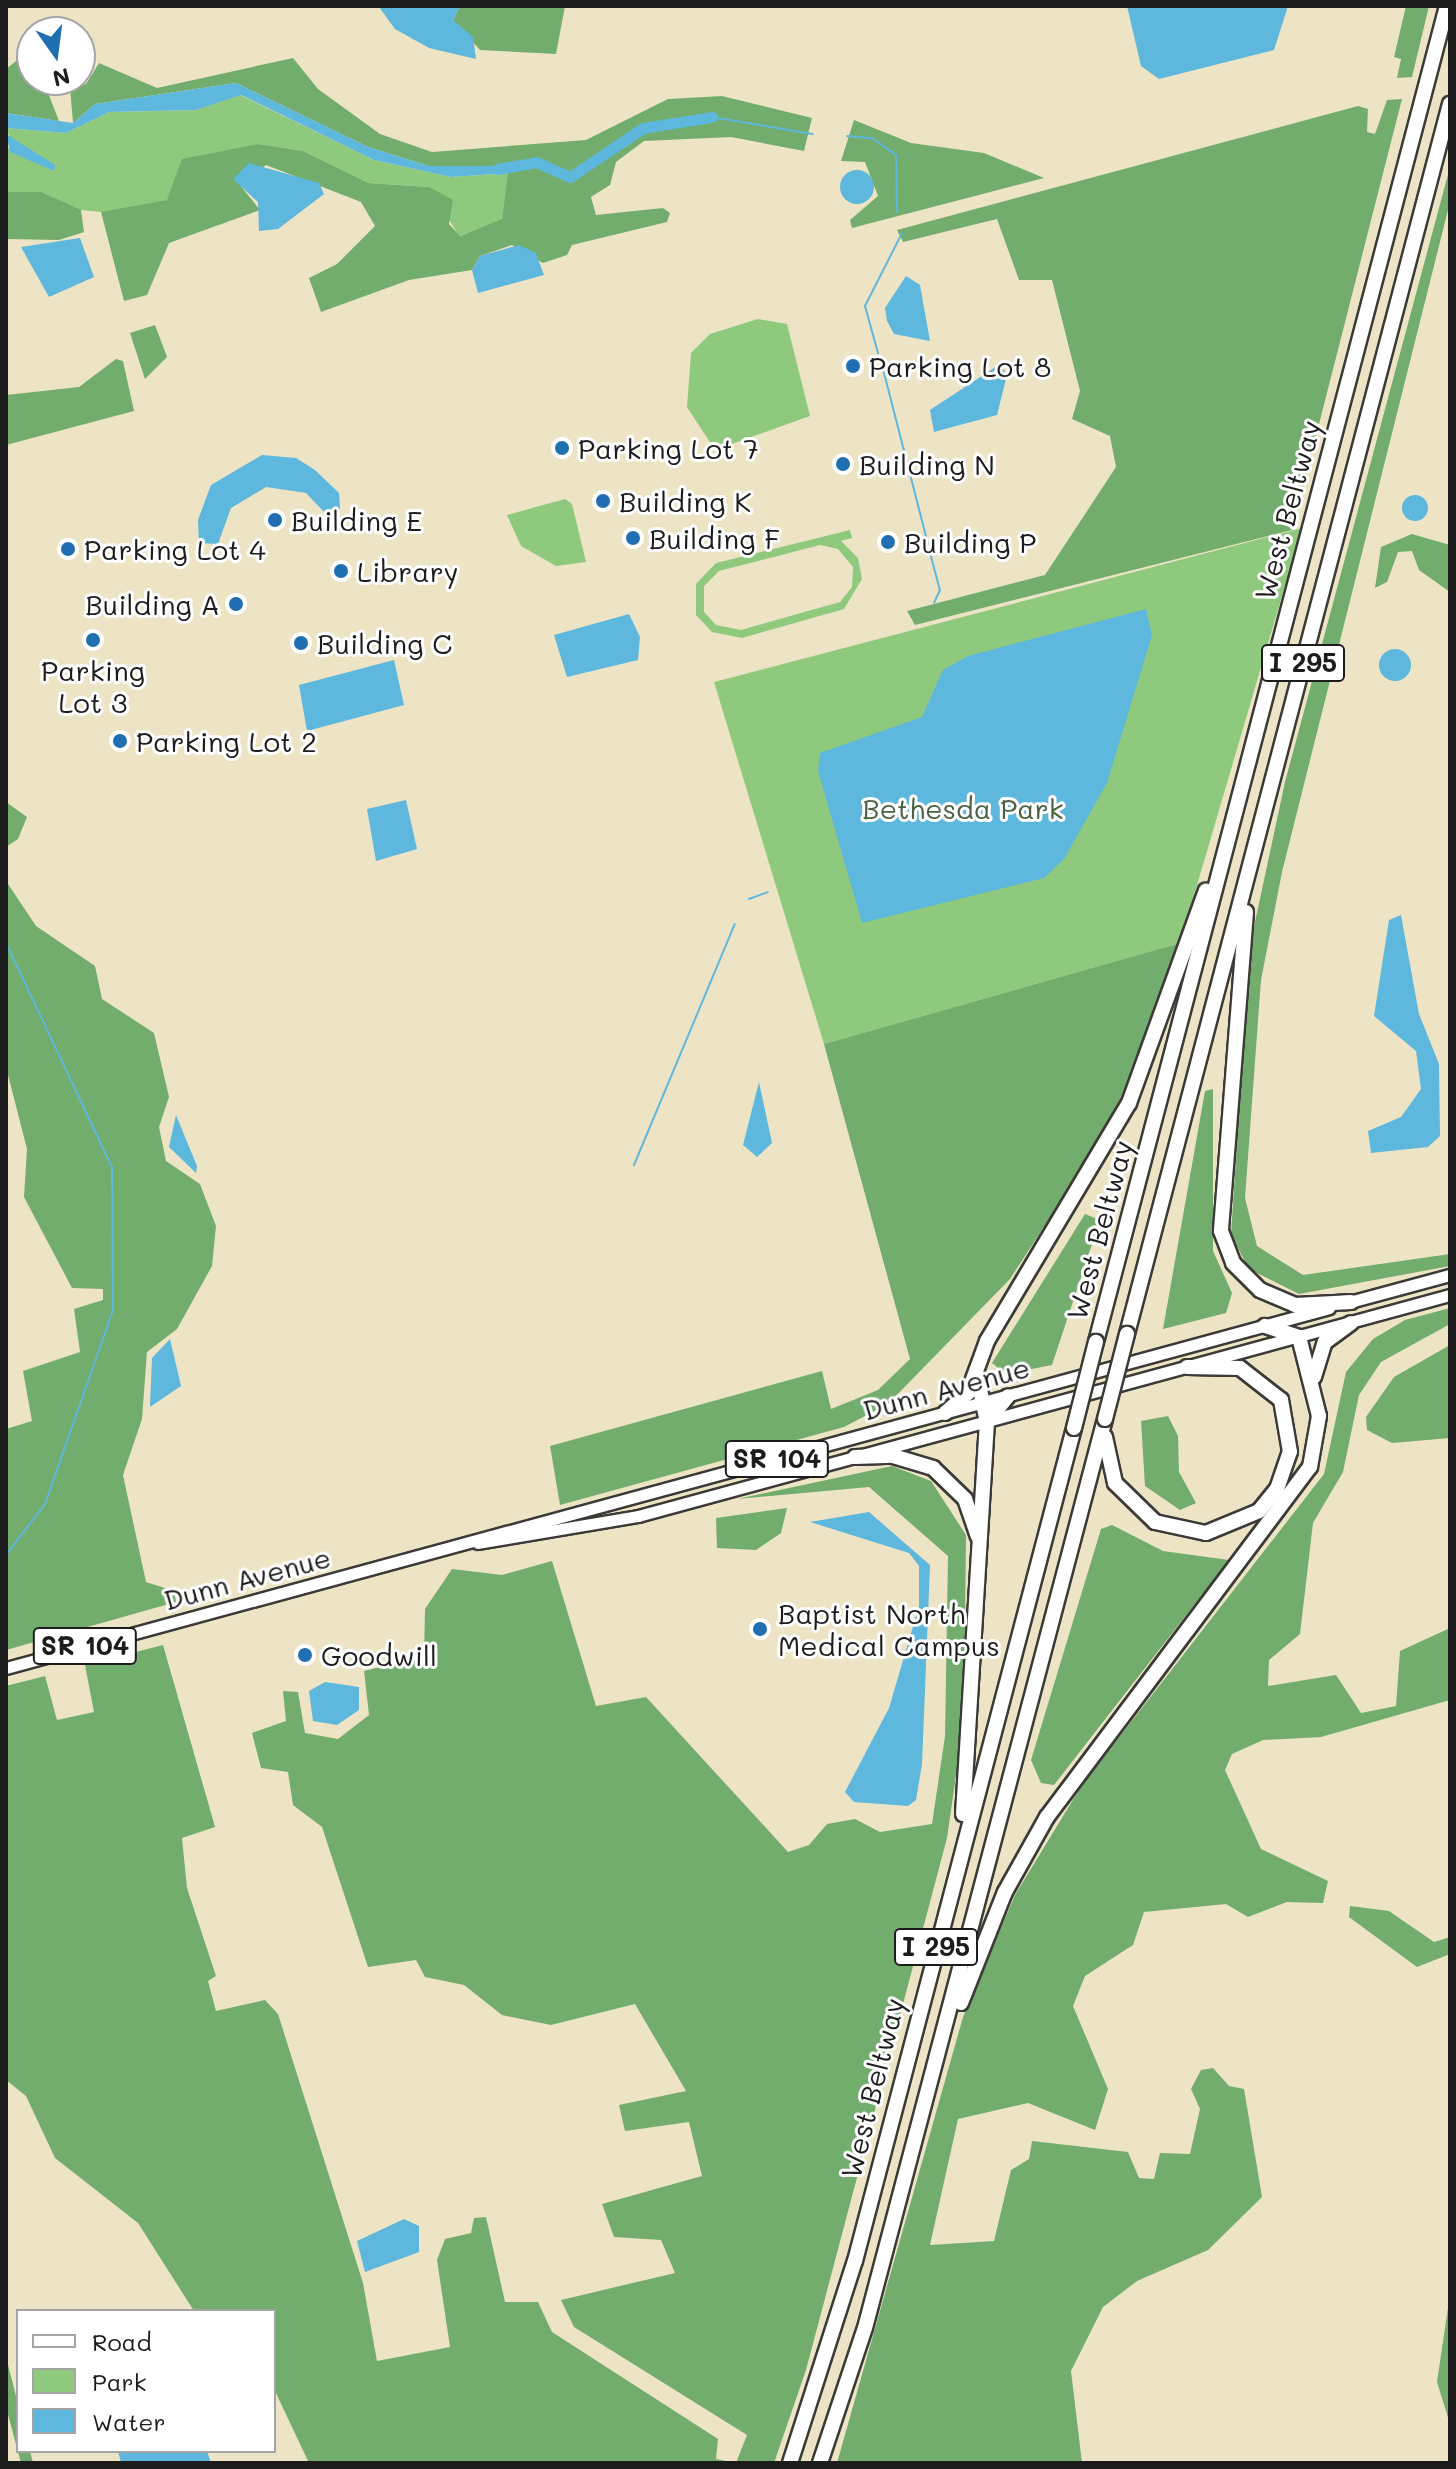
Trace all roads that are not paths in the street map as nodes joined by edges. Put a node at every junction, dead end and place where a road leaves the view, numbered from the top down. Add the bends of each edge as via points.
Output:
1 (1447, 6) edge
2 (1450, 104) edge
3 (1272, 779) junction
4 (1229, 834) junction
5 (1450, 1275) edge
6 (1450, 1295) edge
7 (1351, 1302) junction
8 (1351, 1323) junction
9 (1265, 1326) junction
10 (1299, 1337) junction
11 (1187, 1367) junction
12 (977, 1372) junction
13 (1314, 1385) junction
14 (1008, 1396) junction
15 (982, 1403) junction
16 (945, 1413) junction
17 (1105, 1420) junction
18 (987, 1422) junction
19 (855, 1457) junction
20 (454, 1546) junction
21 (980, 1557) junction
22 (6, 1668) edge
23 (942, 1925) junction
24 (931, 2082) junction
25 (790, 2463) edge
26 (820, 2463) edge

1 - 4 highway, West Beltway / I 295
2 - 3 highway, West Beltway / I 295
3 - 7 highway via 1234,997 1221,1231 1233,1263 1260,1290 1295,1305
3 - 17 highway, West Beltway / I 295, bridge
4 - 12 highway via 1129,1103 987,1341
4 - 23 highway, West Beltway / I 295, bridge
5 - 7 main road, Dunn Avenue / SR 104
6 - 8 main road, Dunn Avenue / SR 104
7 - 9 main road, Dunn Avenue / SR 104
8 - 10 main road, Dunn Avenue / SR 104
8 - 13 highway via 1320,1349
9 - 10 highway
9 - 14 main road, Dunn Avenue / SR 104
10 - 11 main road, Dunn Avenue / SR 104
10 - 13 highway
11 - 17 highway via 1226,1365 1251,1373 1284,1405 1291,1437 1287,1468 1250,1518 1195,1533 1140,1512 1112,1476
11 - 18 main road, Dunn Avenue / SR 104
12 - 15 highway
12 - 16 highway via 964,1398
13 - 24 highway via 1318,1437 1301,1486 1047,1817 991,1923
14 - 15 main road, Dunn Avenue / SR 104
14 - 18 highway
15 - 16 main road, Dunn Avenue / SR 104
15 - 18 highway
16 - 20 main road, Dunn Avenue / SR 104
17 - 24 highway, West Beltway / I 295
18 - 19 main road, Dunn Avenue / SR 104
18 - 21 highway
19 - 20 main road, Dunn Avenue / SR 104 via 624,1519
19 - 21 highway via 907,1459 942,1474 971,1510
20 - 22 main road, Dunn Avenue / SR 104
21 - 23 highway via 973,1740
23 - 25 highway, West Beltway / I 295 via 834,2335
24 - 26 highway, West Beltway / I 295

